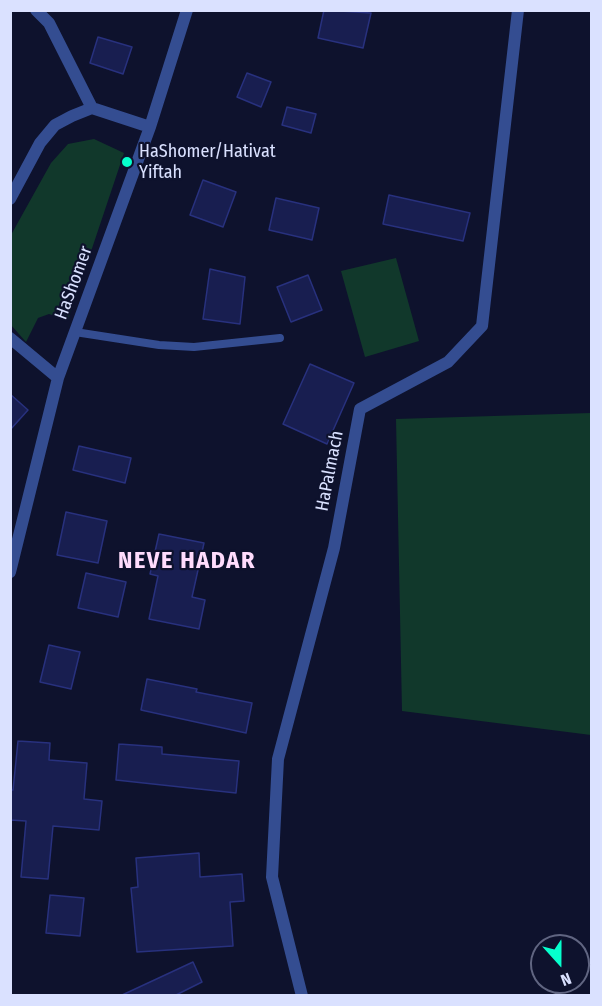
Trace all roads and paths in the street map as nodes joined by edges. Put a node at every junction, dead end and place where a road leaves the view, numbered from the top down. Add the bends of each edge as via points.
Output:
1 (36, 10) edge
2 (187, 10) edge
3 (518, 10) edge
4 (92, 108) junction
5 (150, 127) junction
6 (10, 198) edge
7 (75, 332) junction
8 (10, 338) edge
9 (280, 338) dead end
10 (58, 378) junction
11 (10, 572) edge
12 (302, 996) edge

1 - 4 street via 49,23
2 - 5 street, HaShomer
3 - 12 street, HaPalmach via 482,326 448,362 360,410 334,548 278,759 272,877
4 - 5 street
4 - 6 street via 56,125 40,143
5 - 7 street, HaShomer
7 - 9 lane via 194,347
7 - 10 street, HaShomer
8 - 10 street
10 - 11 street, HaShomer

